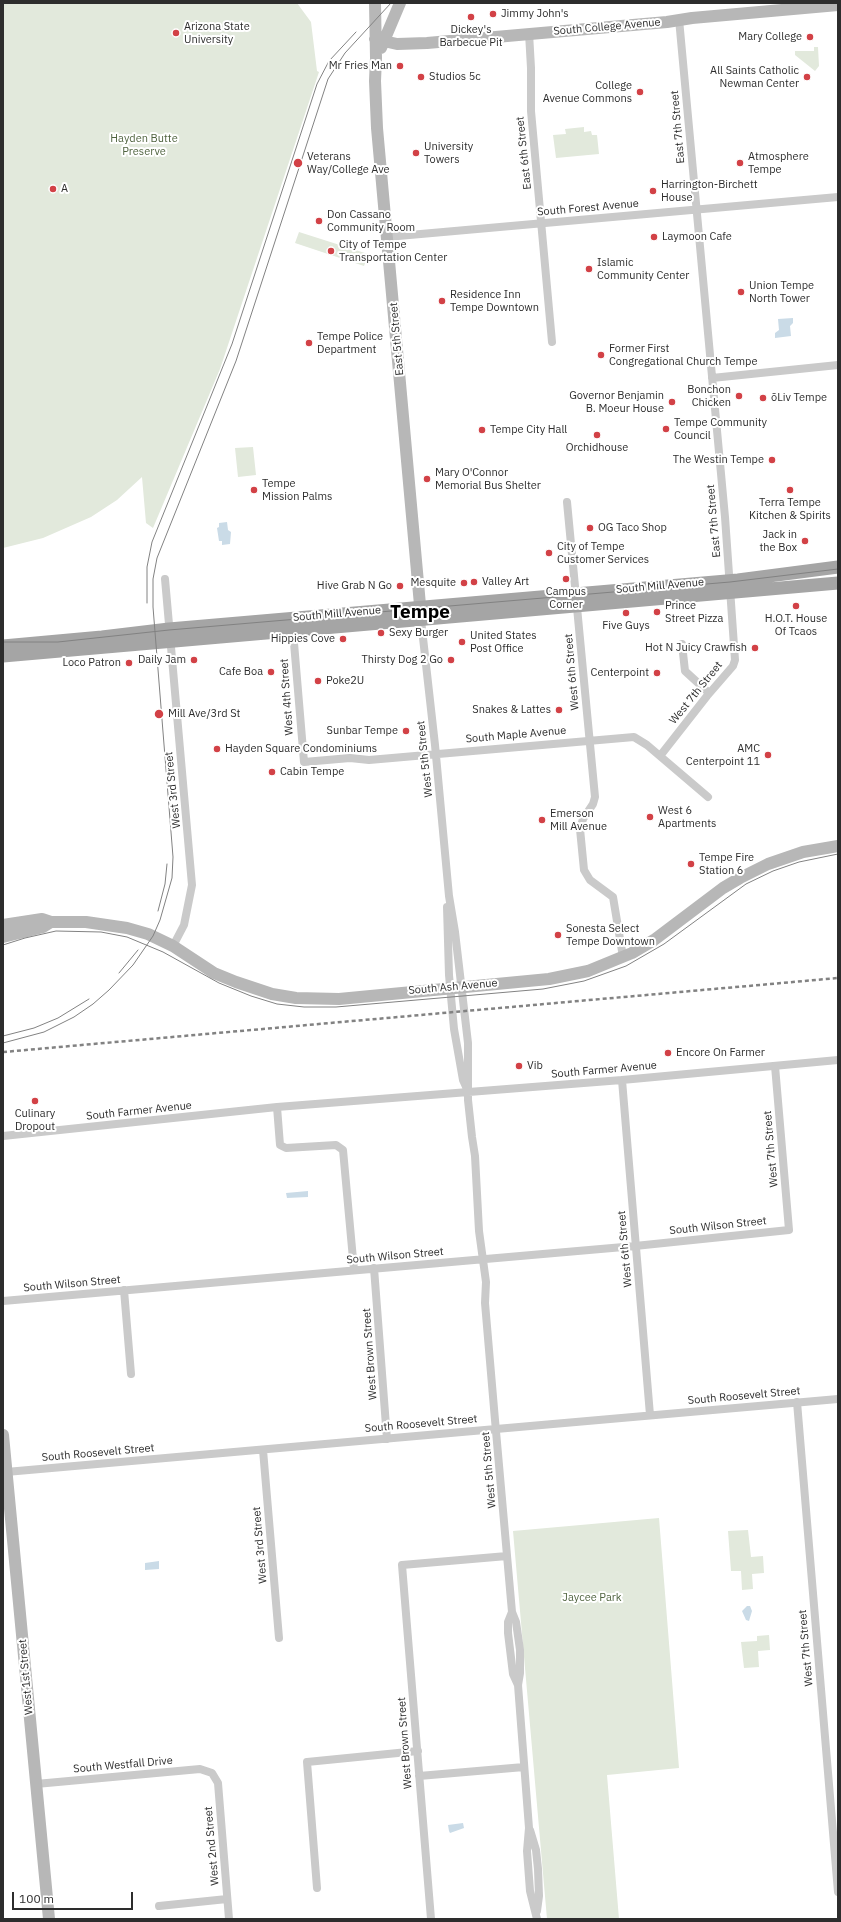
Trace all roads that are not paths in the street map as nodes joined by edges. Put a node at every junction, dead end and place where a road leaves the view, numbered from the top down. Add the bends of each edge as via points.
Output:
1 (375, 3) edge
2 (400, 3) edge
3 (838, 5) edge
4 (680, 20) junction
5 (528, 33) junction
6 (379, 40) junction
7 (838, 196) edge
8 (696, 209) junction
9 (542, 223) junction
10 (387, 237) junction
11 (552, 342) dead end
12 (838, 365) edge
13 (712, 378) junction
14 (567, 502) dead end
15 (838, 567) edge
16 (165, 579) dead end
17 (838, 583) edge
18 (730, 586) junction
19 (576, 599) junction
20 (421, 613) junction
21 (319, 616) junction
22 (293, 630) junction
23 (169, 635) junction
24 (682, 644) dead end
25 (3, 646) edge
26 (3, 656) edge
27 (710, 693) junction
28 (590, 740) junction
29 (436, 754) junction
30 (660, 756) junction
31 (304, 762) joint
32 (708, 797) dead end
33 (838, 846) edge
34 (52, 922) junction
35 (3, 925) edge
36 (3, 937) edge
37 (173, 946) junction
38 (623, 957) junction
39 (456, 986) junction
40 (838, 1060) edge
41 (775, 1066) junction
42 (622, 1080) junction
43 (468, 1092) junction
44 (277, 1107) junction
45 (3, 1136) edge
46 (789, 1230) joint
47 (635, 1246) junction
48 (482, 1260) junction
49 (374, 1268) junction
50 (354, 1270) junction
51 (124, 1290) junction
52 (3, 1301) edge
53 (131, 1374) dead end
54 (838, 1399) edge
55 (796, 1402) junction
56 (650, 1415) junction
57 (496, 1429) junction
58 (3, 1435) edge
59 (387, 1439) junction
60 (263, 1450) junction
61 (6, 1472) junction
62 (507, 1556) junction
63 (279, 1638) dead end
64 (418, 1751) junction
65 (524, 1767) junction
66 (212, 1773) joint
67 (419, 1776) junction
68 (36, 1784) junction
69 (317, 1888) dead end
70 (838, 1892) edge
71 (227, 1899) junction
72 (159, 1906) dead end
73 (536, 1916) edge
74 (50, 1919) edge
75 (229, 1919) edge
76 (431, 1919) edge

1 - 6 street
2 - 6 street
3 - 4 street, South College Avenue
4 - 5 street, South College Avenue
4 - 8 street, East 7th Street
5 - 6 street, South College Avenue via 406,44
5 - 9 street, East 6th Street via 531,111
6 - 10 street, East 5th Street via 375,101
7 - 8 street, South Forest Avenue
8 - 9 street, South Forest Avenue
8 - 13 street, East 7th Street
9 - 10 street, South Forest Avenue
9 - 11 street, East 6th Street
10 - 20 street, East 5th Street
12 - 13 street
13 - 18 street, East 7th Street
14 - 19 street
15 - 18 main road, South Mill Avenue
16 - 23 street, West 3rd Street
17 - 18 main road, South Mill Avenue
18 - 19 main road, South Mill Avenue
18 - 27 street, West 7th Street via 735,660 733,666
19 - 20 main road, South Mill Avenue
19 - 28 street, West 6th Street
20 - 21 main road, South Mill Avenue
20 - 22 main road, South Mill Avenue
20 - 29 street, West 5th Street
21 - 22 main road via 312,622 296,624
21 - 23 main road, South Mill Avenue
22 - 23 main road, South Mill Avenue
22 - 31 street, West 4th Street
23 - 25 main road, South Mill Avenue
23 - 26 main road, South Mill Avenue
23 - 37 street, West 3rd Street via 192,885 184,925
24 - 27 street via 685,671
27 - 30 street, West 7th Street
28 - 29 street, South Maple Avenue
28 - 30 street, South Maple Avenue via 634,737
28 - 38 street, West 6th Street via 595,797 580,829 584,870 590,880 613,897
29 - 31 street, South Maple Avenue
29 - 39 street, West 5th Street
30 - 32 street, South Maple Avenue
33 - 38 street, South Ash Avenue via 802,852 740,878 654,940
34 - 35 street, South Ash Avenue via 42,919
34 - 36 street, South Ash Avenue via 43,927
34 - 37 street, South Ash Avenue via 86,922 119,926 148,934
37 - 39 street, South Ash Avenue via 214,972 236,982 272,994 296,998 339,999
38 - 39 street, South Ash Avenue via 571,976
39 - 43 street, West 5th Street via 468,1043
39 - 43 street, West 5th Street via 454,1029 463,1080
40 - 41 street, South Farmer Avenue
41 - 42 street, South Farmer Avenue
41 - 46 street, West 7th Street
42 - 43 street, South Farmer Avenue
42 - 47 street, West 6th Street
43 - 44 street, South Farmer Avenue
43 - 48 street, West 5th Street via 472,1137 470,1156 476,1183
44 - 45 street, South Farmer Avenue
44 - 50 street via 280,1145 286,1148 336,1145 343,1150
46 - 47 street, South Wilson Street
47 - 48 street, South Wilson Street
47 - 56 street, West 6th Street
48 - 49 street, South Wilson Street
48 - 57 street, West 5th Street via 482,1289
49 - 50 street, South Wilson Street
49 - 59 street, West Brown Street
50 - 51 street, South Wilson Street
51 - 52 street, South Wilson Street
51 - 53 street
54 - 55 street, South Roosevelt Street
55 - 56 street, South Roosevelt Street
55 - 70 street, West 7th Street
56 - 57 street, South Roosevelt Street
57 - 59 street, South Roosevelt Street
57 - 62 street, West 5th Street
58 - 61 street, West 1st Street
59 - 60 street, South Roosevelt Street
60 - 61 street, South Roosevelt Street
60 - 63 street, West 3rd Street
61 - 68 street, West 1st Street
62 - 64 street, West Brown Street via 402,1565
62 - 65 street, West 5th Street via 512,1612 508,1622 509,1639 513,1674 518,1684
64 - 67 street, West Brown Street
64 - 69 street via 307,1762
65 - 67 street
65 - 73 street, West 5th Street via 529,1828 527,1852 530,1891
66 - 68 street, South Westfall Drive via 200,1769
66 - 71 street, West 2nd Street via 218,1783
67 - 76 street, West Brown Street
68 - 74 street, West 1st Street
71 - 72 street
71 - 75 street, West 2nd Street

